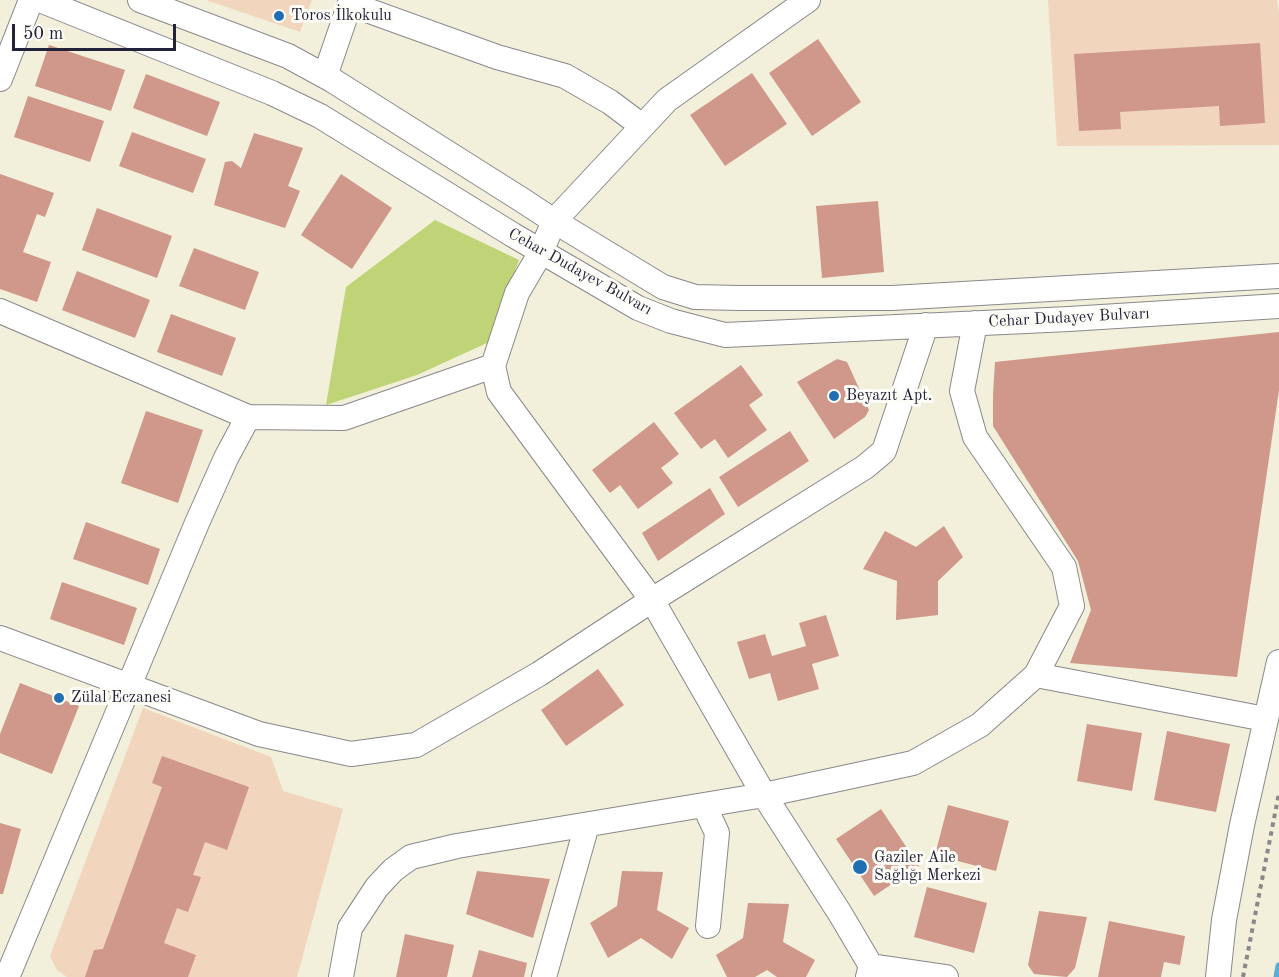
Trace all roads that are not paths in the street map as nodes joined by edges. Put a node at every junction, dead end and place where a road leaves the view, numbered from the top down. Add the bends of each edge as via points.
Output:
1 (31, 0) edge
2 (40, 0) edge
3 (140, 0) edge
4 (808, 0) edge
5 (351, 2) edge
6 (191, 9) edge
7 (325, 76) junction
8 (0, 79) edge
9 (642, 126) junction
10 (554, 221) junction
11 (541, 252) junction
12 (1279, 276) edge
13 (1279, 306) edge
14 (0, 311) edge
15 (975, 323) junction
16 (926, 326) junction
17 (493, 366) junction
18 (248, 417) junction
19 (652, 600) junction
20 (0, 638) edge
21 (1279, 662) edge
22 (1036, 675) junction
23 (128, 687) junction
24 (1265, 719) junction
25 (764, 795) junction
26 (704, 805) junction
27 (587, 825) junction
28 (708, 926) dead end
29 (869, 971) edge
30 (6, 974) edge
31 (341, 977) edge
32 (544, 977) edge
33 (946, 977) edge
34 (1218, 977) edge

1 - 8 street
2 - 11 street, Cehar Dudayev Bulvarı via 320,116
3 - 6 street, Cehar Dudayev Bulvarı
4 - 9 street via 667,100
5 - 7 street
5 - 9 street via 497,57 565,76
6 - 7 street, Cehar Dudayev Bulvarı
7 - 10 street, Cehar Dudayev Bulvarı
9 - 10 street
10 - 11 street
10 - 12 street, Cehar Dudayev Bulvarı via 663,287 695,297 892,298
11 - 16 street, Cehar Dudayev Bulvarı via 638,308 725,335
11 - 17 street via 517,293
13 - 15 street, Cehar Dudayev Bulvarı
14 - 18 street
15 - 16 street, Cehar Dudayev Bulvarı
15 - 22 street via 962,391 975,437 1064,567 1072,606
16 - 19 street via 884,451 865,467
17 - 18 street via 344,418
17 - 19 street via 499,392
18 - 23 street via 226,458
19 - 23 street via 539,674 416,745 351,754 259,734
19 - 25 street
20 - 23 street
21 - 24 street
22 - 24 street
22 - 25 street via 980,725 913,763
23 - 30 street
24 - 34 street via 1224,920
25 - 26 street
25 - 29 street via 841,915
26 - 27 street
26 - 28 street via 717,832
27 - 31 street via 411,857 377,887 350,928
27 - 32 street
29 - 33 street

